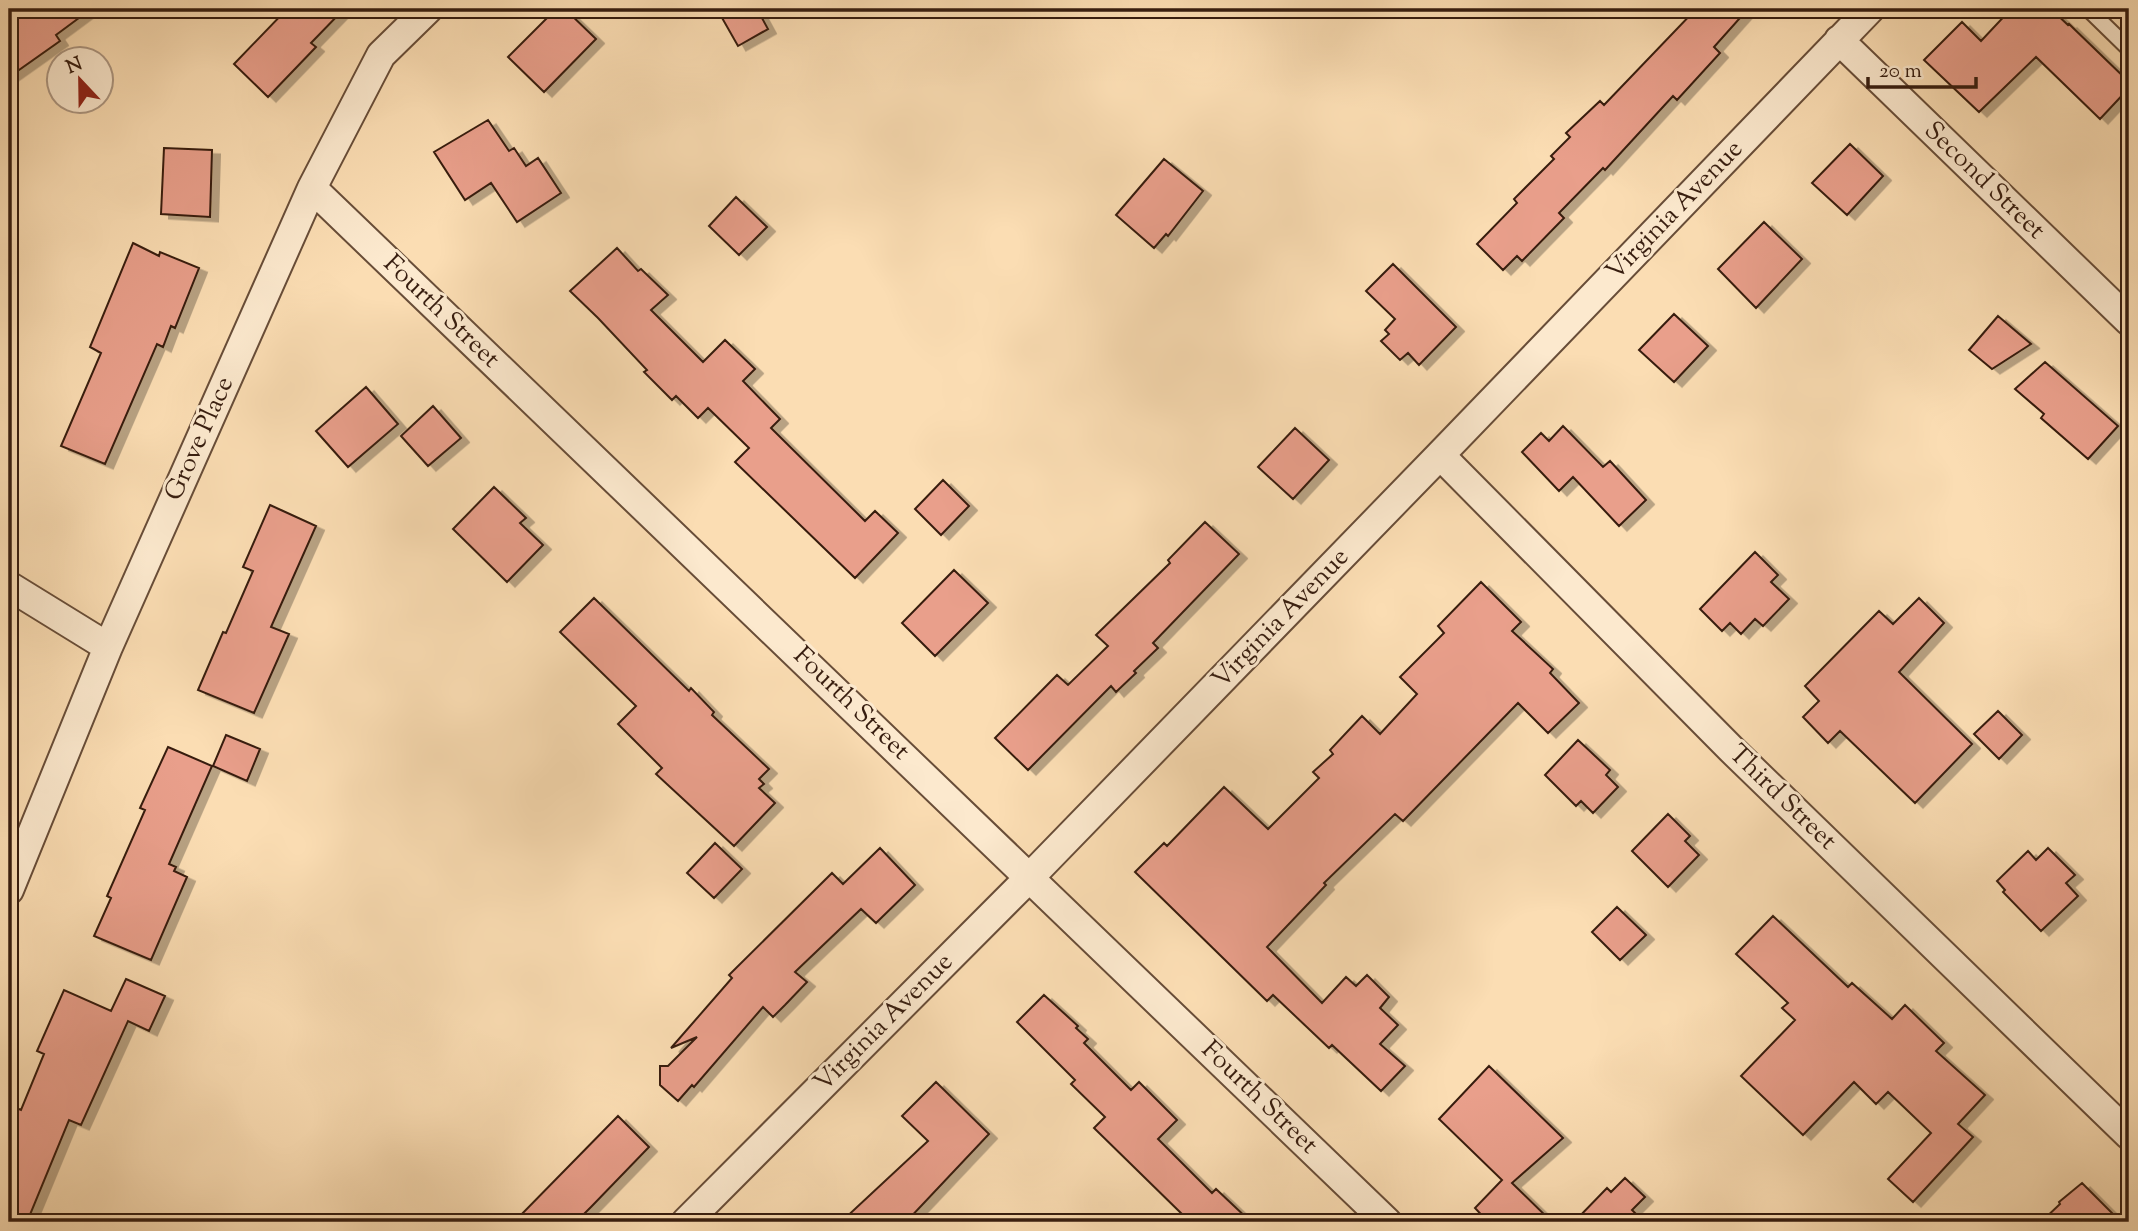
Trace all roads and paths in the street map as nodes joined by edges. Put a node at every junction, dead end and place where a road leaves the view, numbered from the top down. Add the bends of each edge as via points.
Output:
1 (428, 9) edge
2 (1870, 9) edge
3 (2088, 9) edge
4 (1839, 40) junction
5 (2129, 49) edge
6 (312, 188) junction
7 (2129, 321) edge
8 (1440, 455) junction
9 (9, 586) edge
10 (108, 647) junction
11 (1030, 877) junction
12 (9, 890) edge
13 (2129, 1135) edge
14 (686, 1222) edge
15 (1387, 1222) edge

1 - 6 street, Grove Place via 381,55
2 - 4 street, Virginia Avenue
3 - 5 lane
4 - 7 street, Second Street
4 - 8 street, Virginia Avenue
6 - 10 street, Grove Place
6 - 11 street, Fourth Street
8 - 11 street, Virginia Avenue
8 - 13 street, Third Street via 1731,749
9 - 10 street
10 - 12 street, Grove Place
11 - 14 street, Virginia Avenue
11 - 15 street, Fourth Street

